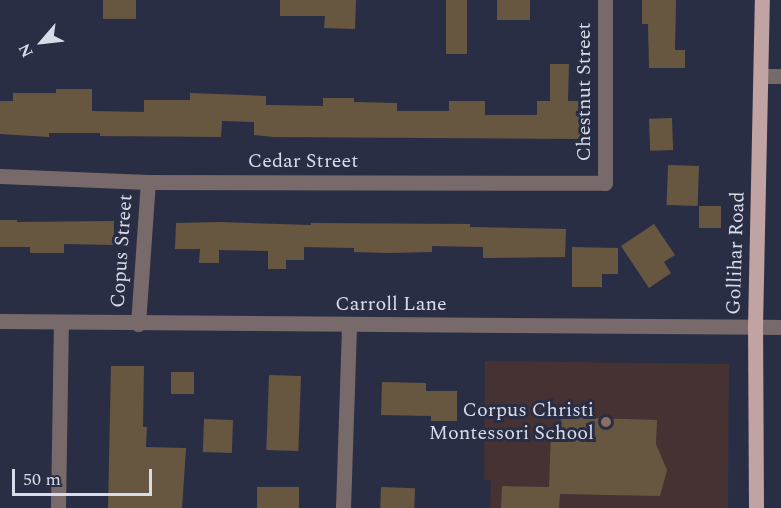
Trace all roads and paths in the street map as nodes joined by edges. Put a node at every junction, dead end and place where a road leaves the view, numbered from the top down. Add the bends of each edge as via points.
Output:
1 (605, 0) edge
2 (762, 0) edge
3 (762, 76) junction
4 (781, 76) edge
5 (0, 176) edge
6 (147, 182) junction
7 (605, 183) joint
8 (0, 321) edge
9 (62, 322) junction
10 (138, 324) junction
11 (349, 325) junction
12 (755, 327) junction
13 (781, 327) edge
14 (58, 508) edge
15 (343, 508) edge
16 (756, 508) edge

1 - 7 street, Chestnut Street
2 - 3 main road, Gollihar Road
3 - 4 street
3 - 12 main road, Gollihar Road
5 - 6 street, Cedar Street
6 - 7 street, Cedar Street
6 - 10 street, Copus Street
8 - 9 street, Carroll Lane
9 - 10 street, Carroll Lane
9 - 14 street
10 - 11 street, Carroll Lane
11 - 12 street, Carroll Lane
11 - 15 street
12 - 13 street, Carroll Lane
12 - 16 main road, Gollihar Road

